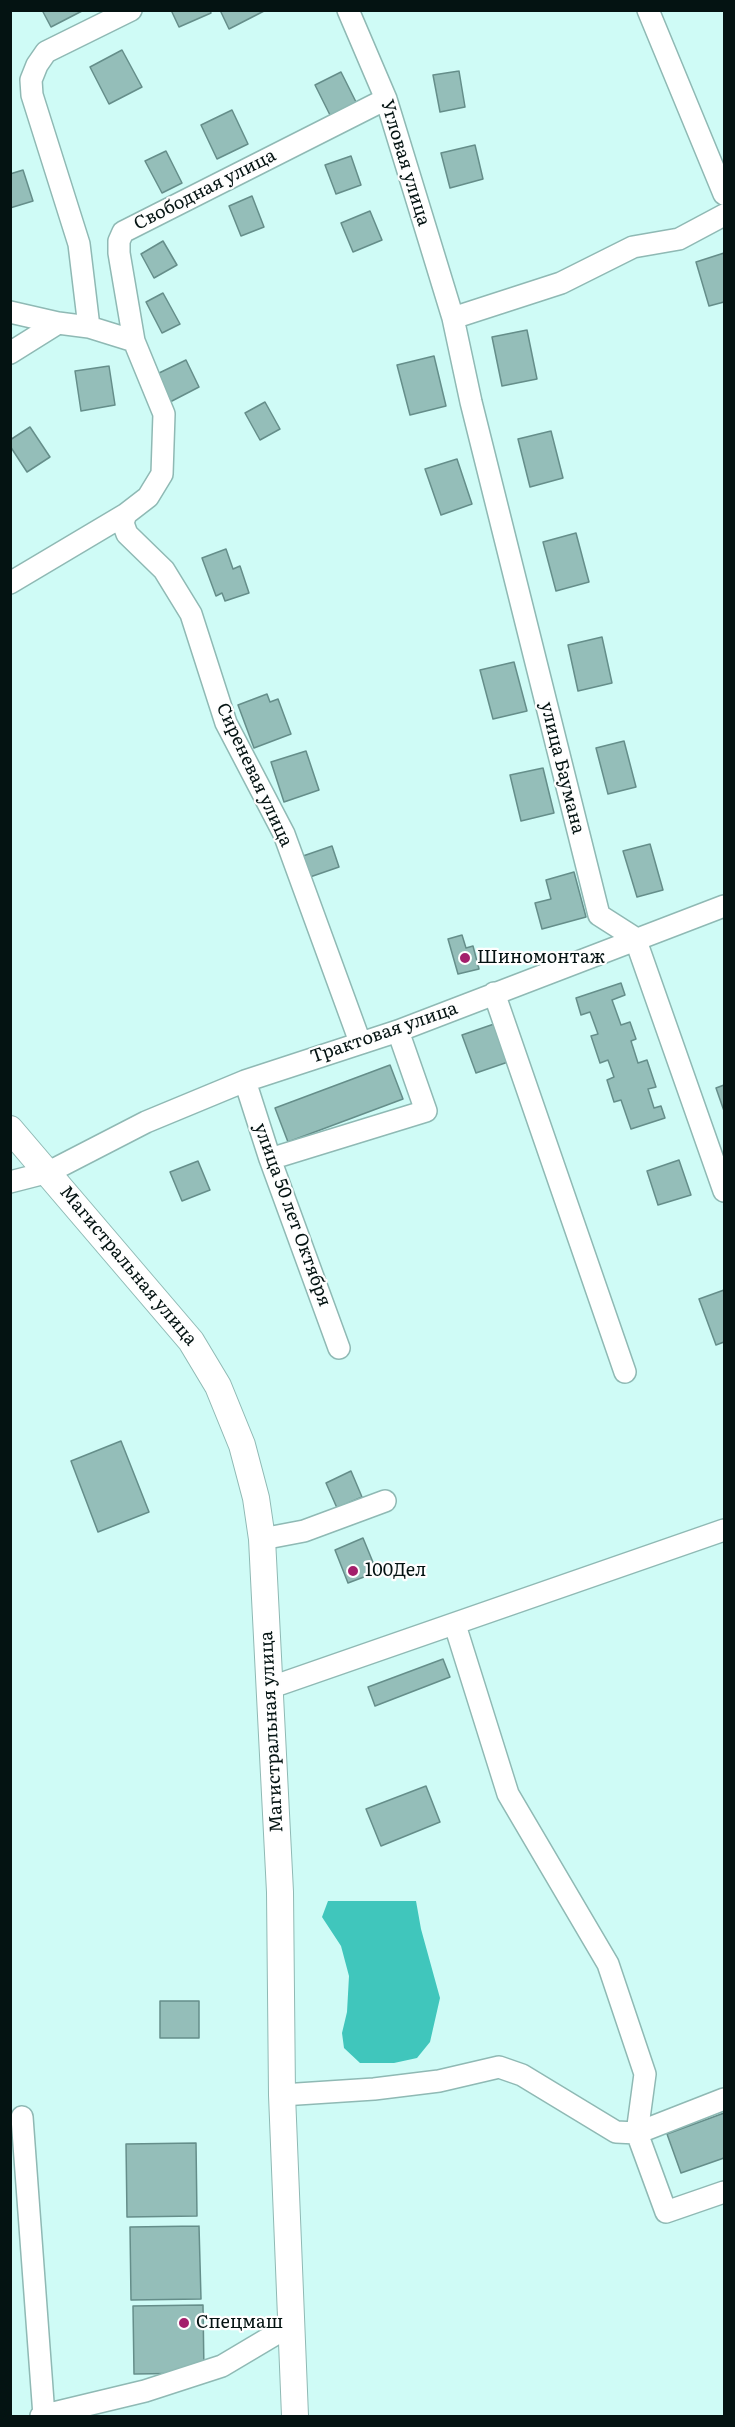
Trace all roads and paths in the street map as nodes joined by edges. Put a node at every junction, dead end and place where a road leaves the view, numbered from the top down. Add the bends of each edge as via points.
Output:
1 (131, 10) edge
2 (348, 10) edge
3 (648, 10) edge
4 (386, 99) junction
5 (724, 194) edge
6 (724, 215) edge
7 (10, 312) edge
8 (453, 318) junction
9 (58, 323) junction
10 (89, 327) junction
11 (134, 341) junction
12 (10, 353) edge
13 (126, 514) junction
14 (10, 583) edge
15 (724, 906) edge
16 (635, 938) junction
17 (494, 993) junction
18 (398, 1030) junction
19 (360, 1042) junction
20 (245, 1081) junction
21 (10, 1129) edge
22 (270, 1158) junction
23 (49, 1172) junction
24 (10, 1182) edge
25 (724, 1191) edge
26 (339, 1348) dead end
27 (625, 1372) dead end
28 (385, 1501) dead end
29 (724, 1530) edge
30 (262, 1539) junction
31 (455, 1625) junction
32 (269, 1688) junction
33 (282, 2095) junction
34 (724, 2099) edge
35 (22, 2117) dead end
36 (637, 2133) junction
37 (724, 2192) edge
38 (291, 2325) junction
39 (43, 2416) edge
40 (295, 2416) edge

1 - 10 street via 46,52 32,80 32,95 79,244
2 - 4 street, Угловая улица
3 - 5 street
4 - 8 street, Угловая улица
4 - 11 street, Свободная улица via 123,232 119,253
6 - 8 street via 679,239 633,247 561,283
7 - 9 street
8 - 16 street, улица Баумана via 599,915
9 - 10 street
9 - 12 street
10 - 11 street
11 - 13 street via 164,414 162,474 148,497
13 - 14 street
13 - 19 street, Сиреневая улица via 123,523 127,534 164,570 191,614 226,723 284,834
15 - 16 street, Трактовая улица
16 - 17 street, Трактовая улица
16 - 25 street
17 - 18 street, Трактовая улица
17 - 27 street
18 - 19 street, Трактовая улица
18 - 22 street via 426,1111
19 - 20 street, Трактовая улица
20 - 22 street, улица 50 лет Октября
20 - 23 street, Трактовая улица via 146,1122
21 - 23 main road, Магистральная улица
22 - 26 street, улица 50 лет Октября
23 - 24 street, Трактовая улица
23 - 30 main road, Магистральная улица via 191,1341 218,1386 242,1445
28 - 30 street via 304,1531
29 - 31 street
30 - 32 main road, Магистральная улица
31 - 32 street
31 - 36 street via 508,1794 608,1964 645,2074
32 - 33 main road, Магистральная улица via 280,1892
33 - 36 street via 439,2081 499,2067 522,2076 616,2132
33 - 38 main road, Магистральная улица
34 - 36 street
35 - 39 street
36 - 37 street via 666,2212
38 - 39 street via 222,2366 145,2391
38 - 40 main road, Магистральная улица

